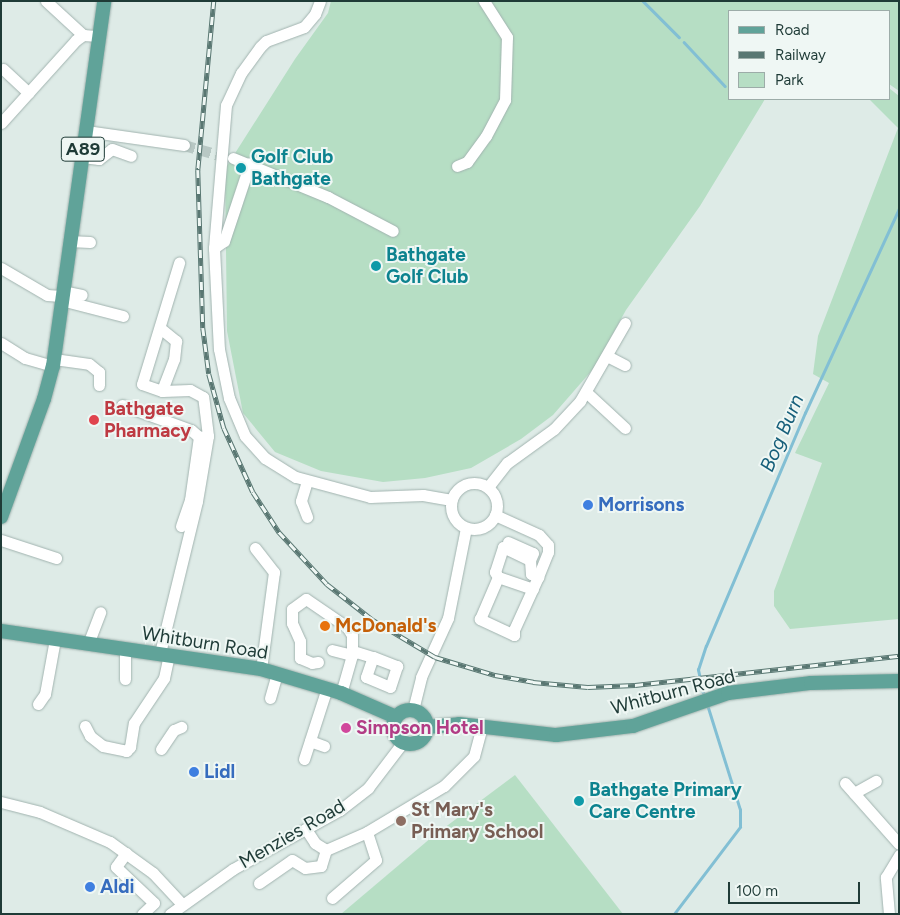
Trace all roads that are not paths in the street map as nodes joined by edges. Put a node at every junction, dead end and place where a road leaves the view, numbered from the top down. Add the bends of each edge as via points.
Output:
1 (46, 1) edge
2 (104, 1) edge
3 (320, 1) edge
4 (484, 1) edge
5 (83, 35) junction
6 (99, 36) junction
7 (3, 69) dead end
8 (29, 93) junction
9 (1, 123) edge
10 (86, 131) junction
11 (184, 145) tunnel mouth
12 (131, 156) dead end
13 (82, 157) junction
14 (233, 158) tunnel mouth
15 (250, 163) junction
16 (457, 166) dead end
17 (393, 231) dead end
18 (69, 241) junction
19 (90, 242) dead end
20 (214, 248) junction
21 (179, 263) dead end
22 (1, 268) edge
23 (82, 295) dead end
24 (61, 296) junction
25 (123, 316) dead end
26 (625, 323) dead end
27 (160, 328) junction
28 (1, 344) edge
29 (607, 356) junction
30 (53, 363) junction
31 (625, 365) dead end
32 (99, 385) dead end
33 (162, 391) junction
34 (586, 392) junction
35 (122, 405) dead end
36 (625, 428) dead end
37 (203, 436) junction
38 (307, 481) junction
39 (488, 487) junction
40 (452, 500) junction
41 (194, 501) junction
42 (495, 515) junction
43 (1, 516) edge
44 (307, 517) dead end
45 (181, 526) dead end
46 (466, 528) junction
47 (1, 540) edge
48 (255, 548) dead end
49 (56, 558) dead end
50 (498, 577) junction
51 (538, 577) junction
52 (533, 589) junction
53 (100, 612) dead end
54 (1, 631) edge
55 (55, 639) junction
56 (88, 644) junction
57 (125, 649) junction
58 (332, 650) dead end
59 (352, 653) junction
60 (165, 654) junction
61 (372, 657) dead end
62 (318, 662) dead end
63 (261, 669) junction
64 (277, 674) junction
65 (126, 679) dead end
66 (899, 681) edge
67 (327, 688) junction
68 (340, 693) junction
69 (270, 698) dead end
70 (38, 704) dead end
71 (413, 710) junction
72 (396, 717) junction
73 (85, 726) dead end
74 (182, 727) dead end
75 (427, 727) junction
76 (482, 727) junction
77 (310, 741) junction
78 (403, 742) junction
79 (324, 746) dead end
80 (161, 749) dead end
81 (304, 758) dead end
82 (876, 781) dead end
83 (845, 783) dead end
84 (854, 793) junction
85 (4, 799) edge
86 (306, 828) junction
87 (367, 832) junction
88 (899, 844) edge
89 (326, 850) junction
90 (126, 853) junction
91 (899, 855) edge
92 (259, 883) dead end
93 (332, 898) dead end
94 (181, 903) junction
95 (142, 914) edge
96 (170, 914) edge
97 (889, 914) edge

1 - 5 street
2 - 6 main road, A89
3 - 20 street via 315,14 304,27 266,41 232,88 225,117
4 - 16 street via 507,37 505,100 486,136 467,162
5 - 6 street
5 - 8 street
6 - 10 main road, A89
7 - 8 street
8 - 9 street
10 - 11 street
10 - 13 main road, A89
12 - 13 street via 112,149 98,160
13 - 18 main road, A89
14 - 15 street
15 - 17 street via 345,205
15 - 20 street via 224,240
18 - 19 street
18 - 24 main road, A89
20 - 38 street via 219,349 234,415 246,436 265,458 280,470
21 - 27 street
22 - 24 street via 47,295
23 - 24 street
24 - 25 street
24 - 30 main road, A89
26 - 29 street
27 - 33 street via 176,341 174,359
27 - 33 street via 142,384
28 - 30 street via 25,358
29 - 31 street
29 - 34 street
30 - 32 street via 88,364 99,372
30 - 43 main road, A89 via 44,399
33 - 37 street via 183,390 203,397
34 - 36 street
34 - 39 street via 554,429 507,463
35 - 37 street
37 - 41 street
38 - 40 street via 370,496 423,495
38 - 44 street via 301,501
39 - 40 street via 466,484
39 - 42 street via 496,500
40 - 46 street via 452,514
41 - 45 street
41 - 60 street
42 - 46 street via 480,528
42 - 51 street via 530,529 544,539 548,552
46 - 71 street via 448,618 421,677
47 - 49 street
48 - 63 street via 274,572
50 - 51 street via 495,572 503,547 530,560 531,574
50 - 52 street
50 - 52 street via 480,619 514,635
51 - 52 street
53 - 56 street
54 - 55 main road, Whitburn Road
55 - 56 main road, Whitburn Road
55 - 70 street via 52,685
56 - 57 main road, Whitburn Road
57 - 60 main road, Whitburn Road
57 - 65 street
58 - 59 street
59 - 61 street
59 - 62 street via 348,627 306,599 292,609 292,623 300,641 300,658
59 - 68 street
60 - 63 main road, Whitburn Road
60 - 73 street via 164,678 134,724 130,747 126,751 103,746 90,736
63 - 64 main road, Whitburn Road
64 - 67 main road, Whitburn Road
64 - 69 street
66 - 76 main road, Whitburn Road via 810,683 714,698 633,726 556,735
67 - 68 main road, Whitburn Road
67 - 77 street
68 - 72 main road, Whitburn Road
71 - 72 main road via 404,711
71 - 75 main road via 422,714
72 - 78 main road via 393,728
74 - 80 street via 174,730
75 - 76 main road, Whitburn Road
75 - 78 main road via 419,741
76 - 87 street via 474,756 444,786
77 - 79 street
77 - 81 street
78 - 86 street, Menzies Road via 368,788 340,810
82 - 84 street
83 - 84 street
84 - 88 street
85 - 90 street via 102,838
86 - 89 street via 315,843
86 - 94 street, Menzies Road
87 - 89 street
87 - 93 street via 376,860
89 - 92 street via 320,866 305,868 292,860
90 - 94 street via 153,873
90 - 95 street via 116,867 154,903
91 - 97 street via 886,877
94 - 96 street, Menzies Road

